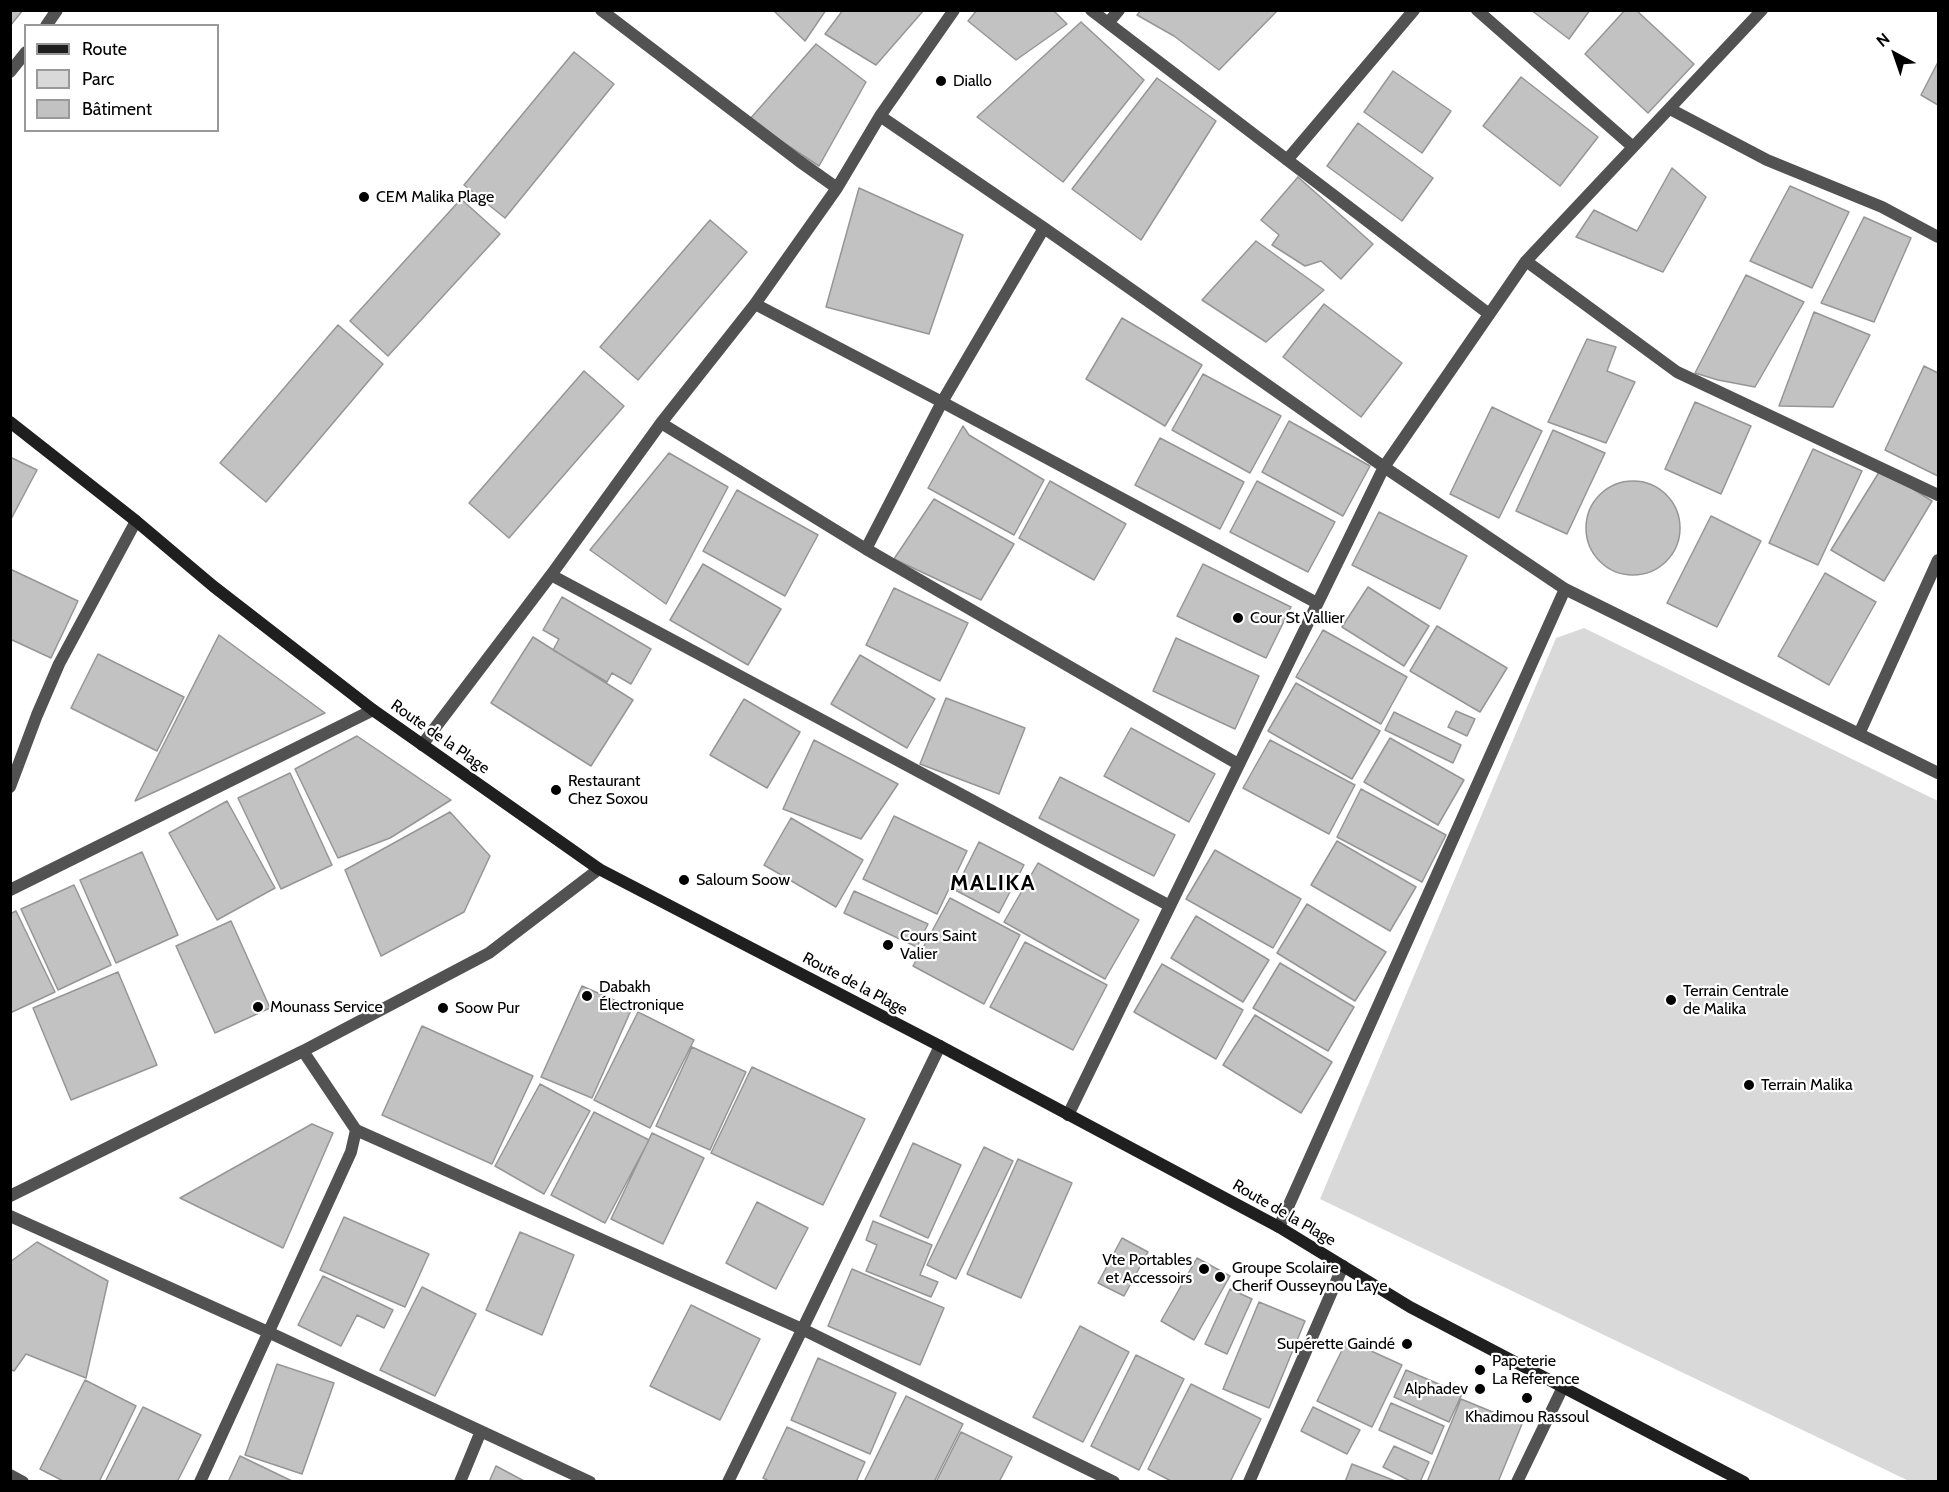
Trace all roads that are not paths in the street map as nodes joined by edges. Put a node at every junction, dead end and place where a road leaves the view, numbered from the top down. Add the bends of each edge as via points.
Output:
1 (57, 10) edge
2 (601, 10) edge
3 (954, 10) edge
4 (1091, 10) edge
5 (1119, 10) edge
6 (1414, 10) edge
7 (1478, 10) edge
8 (1762, 10) edge
9 (1108, 23) junction
10 (47, 24) edge
11 (24, 54) edge
12 (10, 72) edge
13 (1670, 109) junction
14 (880, 116) junction
15 (1634, 147) junction
16 (1287, 160) junction
17 (837, 188) junction
18 (1044, 228) junction
19 (1938, 237) edge
20 (1526, 261) junction
21 (755, 304) junction
22 (1490, 314) junction
23 (942, 402) junction
24 (10, 423) edge
25 (661, 423) junction
26 (1384, 467) junction
27 (1938, 495) edge
28 (136, 521) junction
29 (866, 549) junction
30 (1938, 560) edge
31 (551, 575) junction
32 (1565, 589) junction
33 (1317, 603) junction
34 (373, 710) junction
35 (1859, 734) junction
36 (422, 745) junction
37 (1238, 764) junction
38 (1938, 773) edge
39 (10, 787) edge
40 (599, 869) junction
41 (10, 890) edge
42 (1170, 906) junction
43 (940, 1046) junction
44 (303, 1052) junction
45 (1068, 1114) junction
46 (356, 1130) junction
47 (10, 1196) edge
48 (10, 1216) edge
49 (1279, 1227) junction
50 (1343, 1266) junction
51 (802, 1329) junction
52 (268, 1332) junction
53 (1563, 1387) junction
54 (481, 1431) junction
55 (10, 1475) edge
56 (23, 1482) edge
57 (200, 1482) edge
58 (460, 1482) edge
59 (590, 1482) edge
60 (728, 1482) edge
61 (1114, 1482) edge
62 (1249, 1482) edge
63 (1517, 1482) edge
64 (1744, 1482) edge

1 - 10 street
2 - 17 street
3 - 14 street
4 - 9 street
5 - 9 street
6 - 16 street
7 - 15 street
8 - 13 street
9 - 16 street
11 - 12 street
13 - 15 street
13 - 19 street via 1767,160 1882,207
14 - 17 street
14 - 18 street
15 - 20 street
16 - 22 street
17 - 21 street
18 - 23 street
18 - 26 street
20 - 22 street
20 - 27 street via 1677,372
21 - 23 street
21 - 25 street
22 - 26 street
23 - 29 street
23 - 33 street
24 - 28 main road, Route de la Plage
25 - 29 street
25 - 31 street
26 - 32 street
26 - 33 street
28 - 34 main road, Route de la Plage
28 - 39 street via 59,664
29 - 37 street
30 - 35 street
31 - 36 street
31 - 42 street
32 - 35 street
32 - 49 street
33 - 37 street
34 - 36 main road, Route de la Plage
34 - 41 street
35 - 38 street
36 - 40 main road, Route de la Plage
37 - 42 street
40 - 43 main road, Route de la Plage
40 - 44 street via 489,953
42 - 45 street
43 - 45 main road, Route de la Plage
43 - 51 street
44 - 46 street
44 - 47 street
45 - 49 main road, Route de la Plage
46 - 51 street
46 - 52 street via 351,1152
48 - 52 street
49 - 50 main road, Route de la Plage
50 - 53 main road, Route de la Plage via 1410,1307
50 - 62 street
51 - 60 street
51 - 61 street
52 - 54 street
52 - 57 street
53 - 63 street
53 - 64 main road, Route de la Plage
54 - 58 street
54 - 59 street
55 - 56 street

